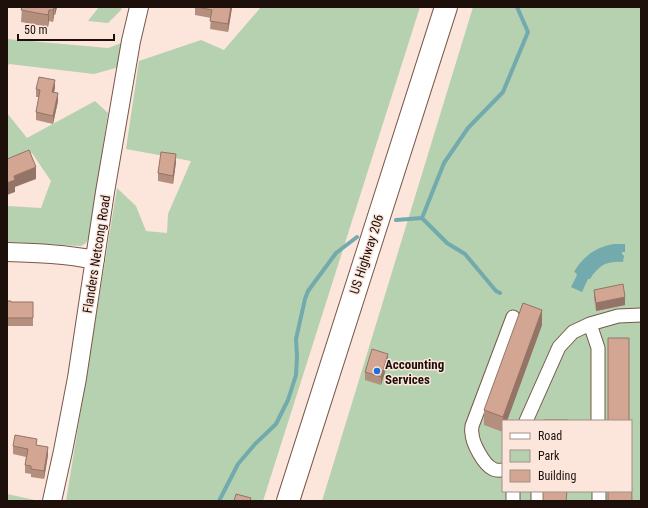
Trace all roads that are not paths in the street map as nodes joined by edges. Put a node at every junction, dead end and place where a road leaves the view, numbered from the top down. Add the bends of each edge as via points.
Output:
1 (139, 7) edge
2 (446, 7) edge
3 (7, 252) edge
4 (95, 260) junction
5 (641, 315) edge
6 (513, 317) dead end
7 (590, 324) junction
8 (526, 420) edge
9 (598, 420) edge
10 (502, 470) edge
11 (52, 501) edge
12 (288, 501) edge

1 - 4 main road, Flanders Netcong Road
2 - 12 highway, US Highway 206
3 - 4 main road via 74,256
4 - 11 main road, Flanders Netcong Road via 77,378
5 - 7 street via 618,316
6 - 10 street via 472,426 473,440 481,457 492,469
7 - 8 street via 573,332 559,348
7 - 9 street via 598,348

